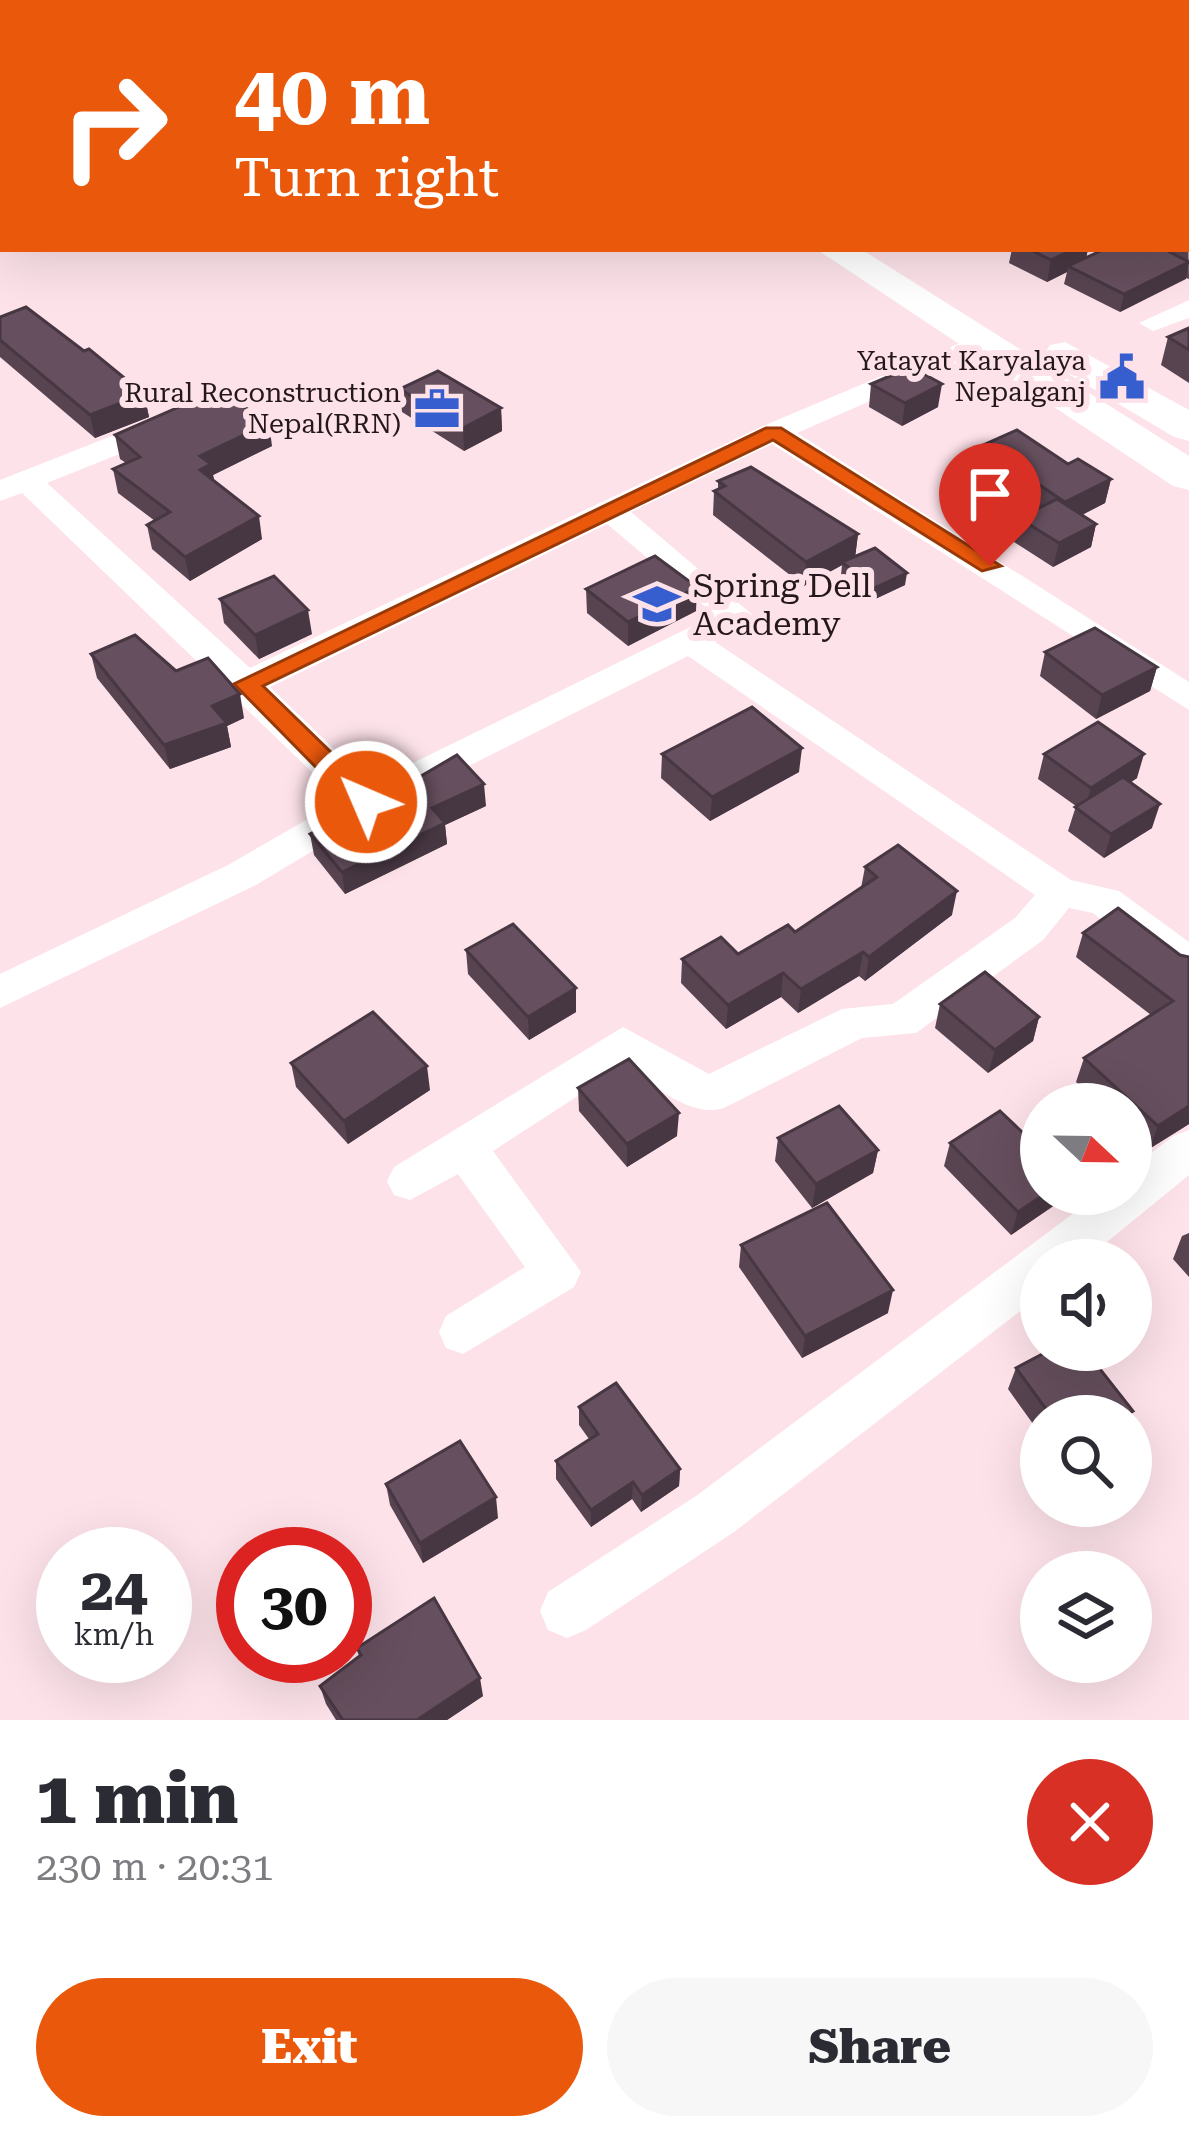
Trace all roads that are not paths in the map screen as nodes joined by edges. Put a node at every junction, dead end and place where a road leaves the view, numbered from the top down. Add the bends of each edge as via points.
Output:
1 (840, 252) edge
2 (904, 252) edge
3 (1189, 308) edge
4 (1153, 323) dead end
5 (979, 343) junction
6 (184, 418) edge
7 (1189, 428) edge
8 (774, 432) junction
9 (1189, 476) edge
10 (13, 486) edge
11 (613, 513) junction
12 (690, 641) junction
13 (246, 684) junction
14 (1189, 698) edge
15 (366, 802) junction
16 (1060, 892) junction
17 (1189, 964) edge
18 (0, 992) edge
19 (465, 1149) junction
20 (1189, 1149) edge
21 (410, 1181) dead end
22 (1076, 1239) edge
23 (1020, 1283) edge
24 (463, 1332) dead end
25 (567, 1611) dead end

1 - 5 highway
2 - 7 highway
3 - 4 street
5 - 8 street
5 - 9 highway
6 - 10 street
8 - 11 street
8 - 14 street
10 - 13 street
11 - 12 street via 738,617
11 - 13 street
12 - 15 street
12 - 16 street
13 - 15 street
15 - 18 street via 242,875
16 - 17 street via 1106,901
16 - 19 street via 1029,928 901,1021 857,1021 708,1094 623,1044
19 - 21 street
19 - 24 street via 557,1272
20 - 22 street
23 - 25 street via 733,1501

